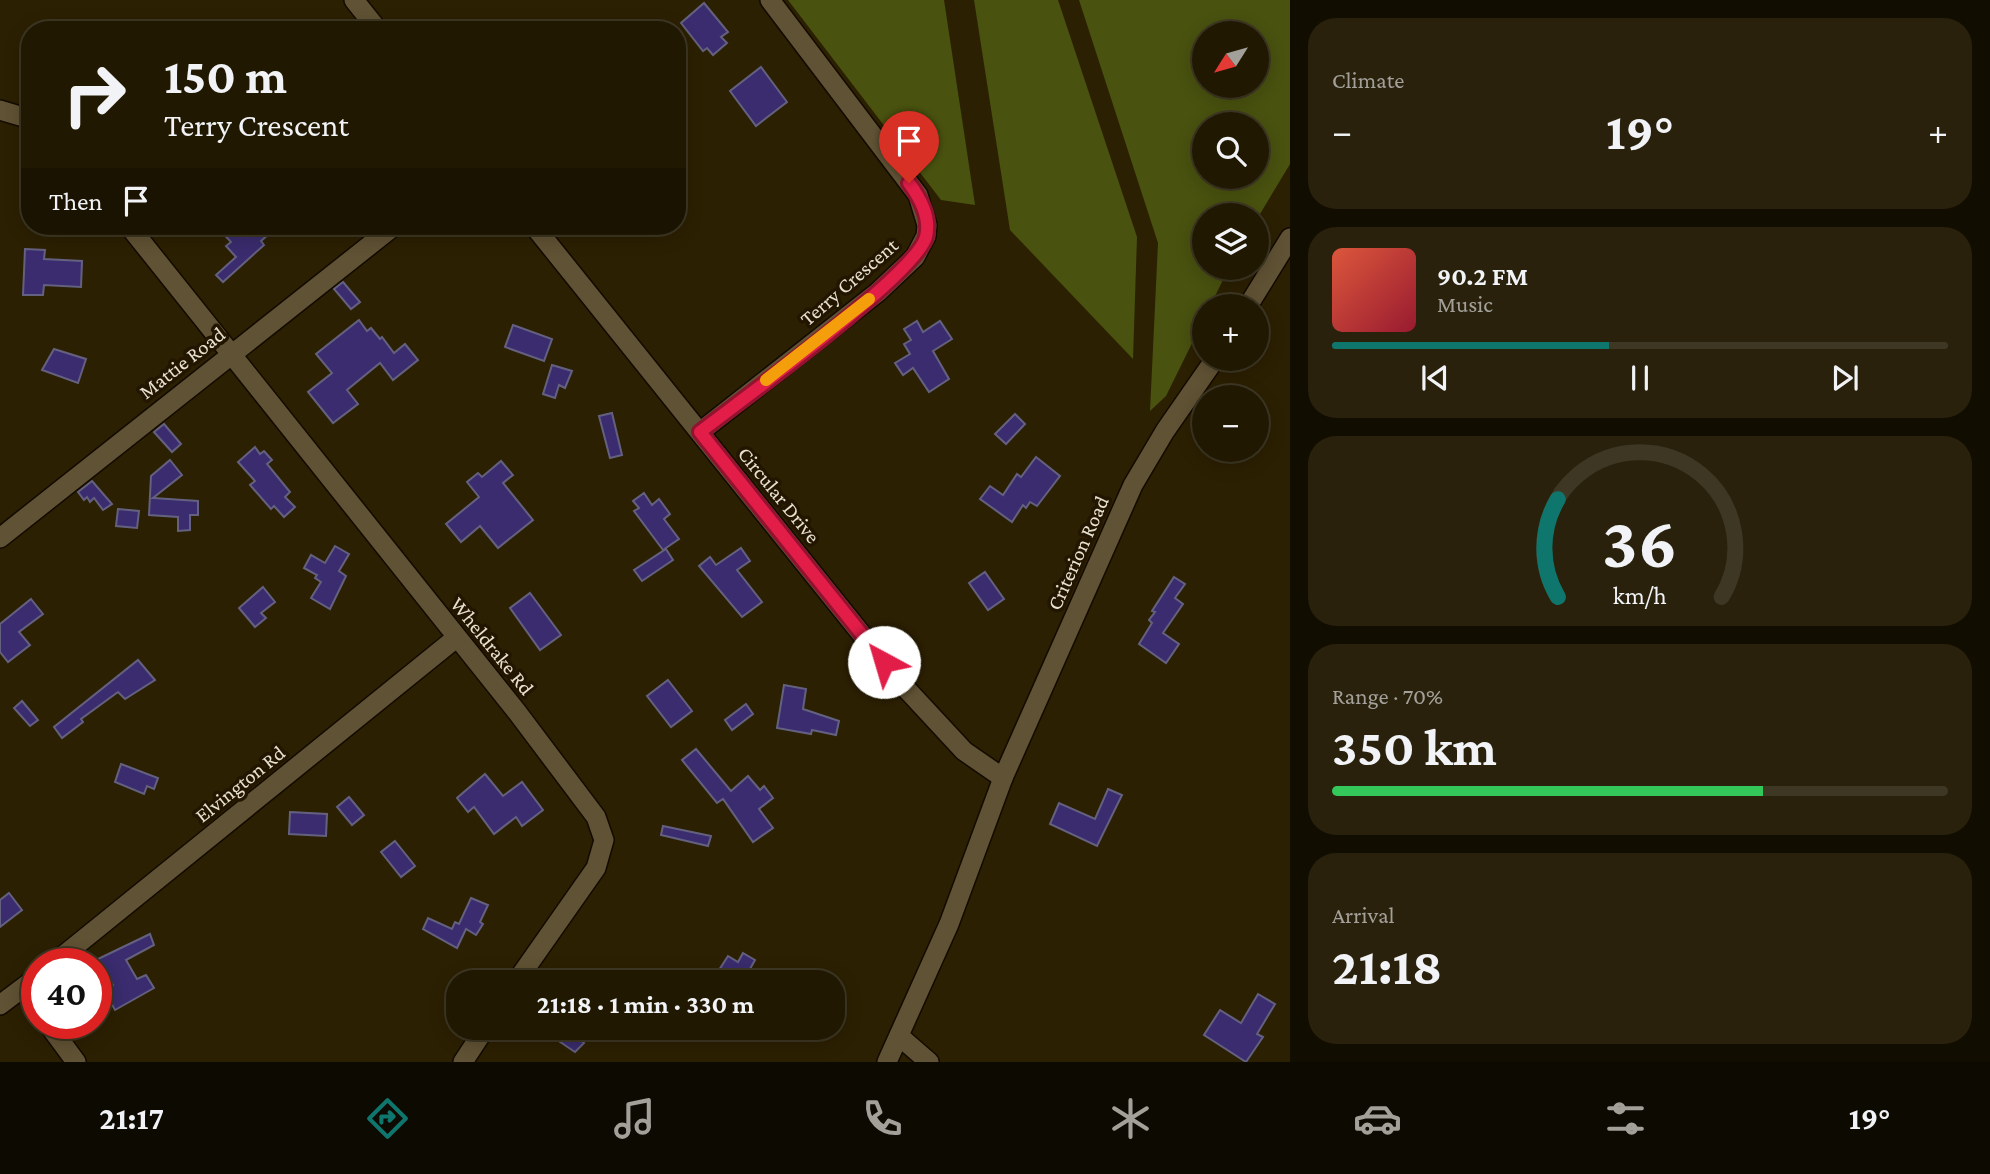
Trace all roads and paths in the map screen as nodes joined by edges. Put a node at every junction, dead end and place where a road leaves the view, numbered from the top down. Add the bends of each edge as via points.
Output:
1 (354, 0) edge
2 (770, 0) edge
3 (371, 21) edge
4 (0, 110) edge
5 (21, 116) edge
6 (137, 235) edge
7 (382, 235) edge
8 (541, 235) edge
9 (1290, 238) edge
10 (1255, 294) edge
11 (230, 354) junction
12 (1207, 371) edge
13 (700, 432) junction
14 (0, 538) edge
15 (456, 638) junction
16 (1003, 778) junction
17 (73, 948) edge
18 (524, 970) edge
19 (21, 989) edge
20 (0, 1005) edge
21 (899, 1036) junction
22 (59, 1039) edge
23 (477, 1040) edge
24 (76, 1062) edge
25 (463, 1062) edge
26 (887, 1062) edge
27 (929, 1062) edge

1 - 3 street
2 - 13 street, Terry Crescent via 918,195 926,215 926,236 915,257 878,292
4 - 5 street
6 - 11 street, Wheldrake Rd
7 - 11 street, Mattie Road
8 - 13 street, Circular Drive
9 - 10 street
11 - 14 street, Mattie Road
11 - 15 street, Wheldrake Rd
12 - 16 street, Criterion Road via 1133,485
13 - 16 street, Circular Drive via 928,715 964,751
15 - 17 street, Elvington Rd
15 - 18 street, Wheldrake Rd via 587,803 604,840 596,868
16 - 21 street, Criterion Road via 949,924
19 - 20 street
21 - 26 street, Criterion Road
21 - 27 street
22 - 24 street
23 - 25 street

